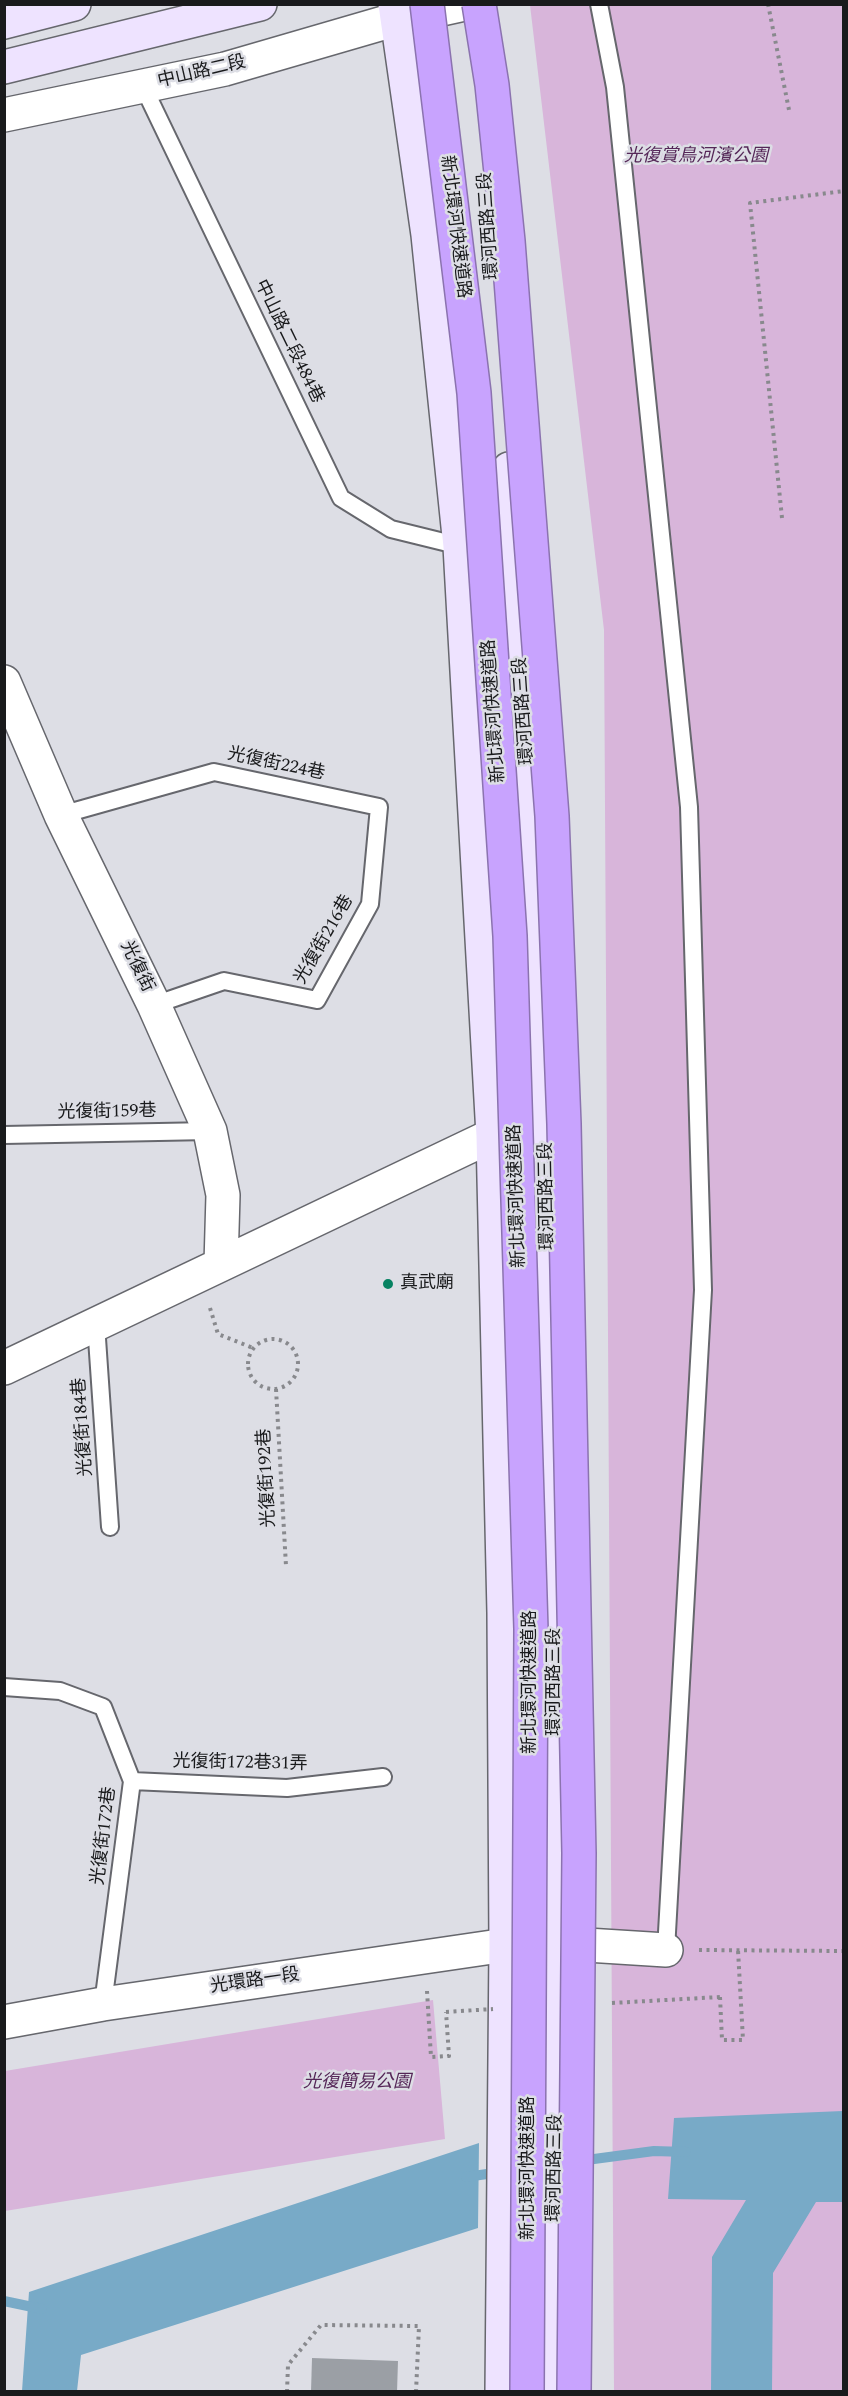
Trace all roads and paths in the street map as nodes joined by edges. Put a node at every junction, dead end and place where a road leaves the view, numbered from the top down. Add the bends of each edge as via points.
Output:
1 (74, 4) edge
2 (260, 4) edge
3 (427, 4) edge
4 (466, 4) edge
5 (479, 4) edge
6 (600, 4) edge
7 (768, 4) edge
8 (396, 12) edge
9 (4, 22) edge
10 (4, 67) edge
11 (143, 86) junction
12 (789, 110) dead end
13 (4, 115) edge
14 (843, 191) edge
15 (782, 518) dead end
16 (460, 546) junction
17 (9, 700) edge
18 (379, 807) joint
19 (61, 815) junction
20 (154, 1005) junction
21 (210, 1131) junction
22 (4, 1135) edge
23 (493, 1135) junction
24 (210, 1269) junction
25 (96, 1324) junction
26 (253, 1348) junction
27 (4, 1368) edge
28 (276, 1389) junction
29 (110, 1527) dead end
30 (286, 1566) dead end
31 (4, 1687) edge
32 (383, 1777) dead end
33 (132, 1781) junction
34 (555, 1943) junction
35 (506, 1945) junction
36 (666, 1950) junction
37 (738, 1950) junction
38 (843, 1951) edge
39 (720, 1997) dead end
40 (103, 2004) junction
41 (446, 2012) dead end
42 (428, 2013) dead end
43 (4, 2022) edge
44 (287, 2391) edge
45 (416, 2391) edge
46 (502, 2391) edge
47 (527, 2391) edge
48 (553, 2391) edge
49 (574, 2391) edge

1 - 9 main road
2 - 10 main road
3 - 47 highway, 新北環河快速道路, bridge via 474,393 510,936 531,1629
4 - 8 street, 中山路二段
4 - 34 main road, 環河西路三段 via 481,103 545,1014 555,1534
5 - 49 highway, bridge via 492,85 508,241 552,816 562,1076 579,1852
6 - 36 lane via 615,87 689,807 703,1290
7 - 12 path
8 - 11 street, 中山路二段 via 225,69
8 - 16 main road via 428,235
11 - 13 street, 中山路二段
11 - 16 lane, 中山路二段484巷 via 341,498 391,529
14 - 15 path via 750,203
16 - 23 main road
17 - 19 street, 光復街
18 - 19 lane, 光復街224巷 via 214,772
18 - 20 lane, 光復街216巷 via 370,904 317,1000 224,981
19 - 20 street, 光復街
20 - 21 street, 光復街
21 - 22 lane, 光復街159巷
21 - 24 street, 光復街 via 223,1195
23 - 24 street
23 - 35 main road via 504,1613
24 - 25 street
24 - 26 path via 218,1334
25 - 27 street
25 - 29 lane, 光復街184巷
26 - 28 path via 248,1364 253,1380
26 - 28 path via 275,1339 295,1352 296,1376
28 - 30 path, 光復街192巷
31 - 33 lane, 光復街172巷 via 60,1691 103,1707
32 - 33 lane, 光復街172巷31弄 via 287,1788
33 - 40 lane, 光復街172巷
34 - 35 street, 光環路一段
34 - 36 street, 光環路一段
34 - 48 main road, 環河西路三段 via 558,2085
35 - 40 street, 光環路一段
35 - 46 main road
36 - 37 path
37 - 38 path
37 - 39 path via 743,2040 722,2040
40 - 43 street, 光環路一段
41 - 42 path via 449,2056 431,2057
44 - 45 path via 288,2365 321,2325 419,2326

